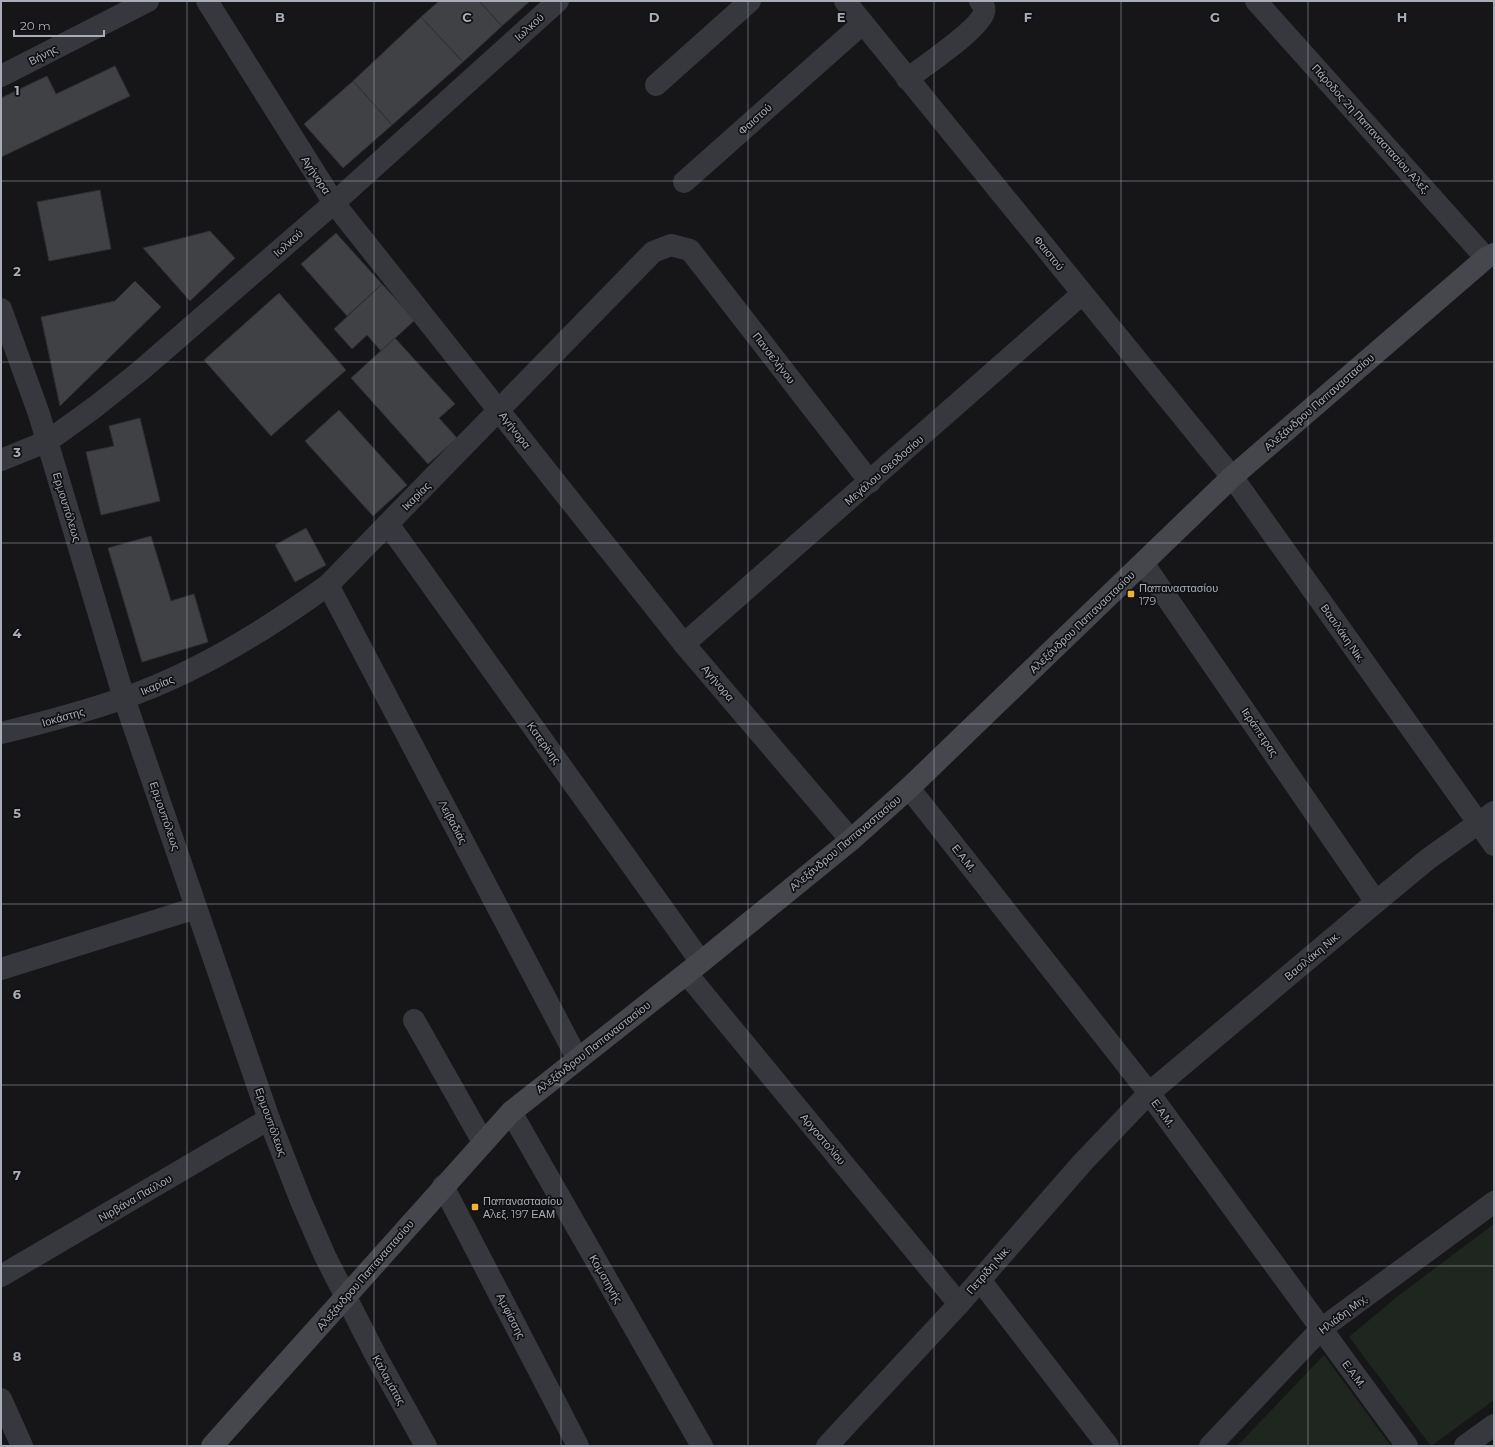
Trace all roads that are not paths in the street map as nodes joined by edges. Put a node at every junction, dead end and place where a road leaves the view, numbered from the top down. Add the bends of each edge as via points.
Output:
1 (148, 1) edge
2 (207, 1) edge
3 (558, 1) edge
4 (750, 1) edge
5 (845, 1) edge
6 (980, 1) edge
7 (1256, 1) edge
8 (862, 24) junction
9 (1, 76) edge
10 (907, 80) junction
11 (656, 85) dead end
12 (684, 182) dead end
13 (334, 203) junction
14 (671, 245) joint
15 (1490, 256) edge
16 (1082, 294) junction
17 (1, 308) edge
18 (500, 411) junction
19 (48, 441) junction
20 (1, 460) edge
21 (1234, 479) junction
22 (870, 482) junction
23 (388, 524) junction
24 (1143, 563) junction
25 (328, 585) junction
26 (684, 644) junction
27 (124, 698) junction
28 (1, 733) edge
29 (909, 788) junction
30 (1486, 817) edge
31 (851, 840) junction
32 (1494, 845) edge
33 (1376, 902) junction
34 (196, 908) junction
35 (694, 968) junction
36 (1, 969) edge
37 (414, 1020) dead end
38 (577, 1058) junction
39 (1149, 1093) junction
40 (511, 1112) junction
41 (269, 1119) junction
42 (483, 1142) junction
43 (443, 1186) junction
44 (1494, 1202) edge
45 (1, 1276) edge
46 (980, 1280) junction
47 (959, 1304) junction
48 (350, 1306) junction
49 (1321, 1329) junction
50 (1, 1399) edge
51 (1494, 1425) edge
52 (22, 1446) edge
53 (212, 1446) edge
54 (426, 1446) edge
55 (578, 1446) edge
56 (702, 1446) edge
57 (827, 1446) edge
58 (1108, 1446) edge
59 (1210, 1446) edge
60 (1407, 1446) edge
61 (1465, 1446) edge

1 - 9 street, Βήνης
2 - 13 street, Αγήνορα
3 - 13 street, Ιωλκού
4 - 11 street
5 - 8 street, Φαιστού
6 - 10 street via 984,13 974,28
7 - 15 street, Πάροδος 2η Παπαναστασίου Αλεξ.
8 - 10 street, Φαιστού
8 - 12 street, Φαιστού
10 - 16 street, Φαιστού
13 - 18 street, Αγήνορα
13 - 19 street, Ιωλκού via 134,376
14 - 18 street, Ικαρίας via 653,252
14 - 22 street, Πανσελήνου via 690,250
15 - 21 main road, Αλεξάνδρου Παπαναστασίου
16 - 21 street, Φαιστού
16 - 22 street, Μεγάλου Θεοδοσίου
17 - 19 street, Ερμουπόλεως
18 - 23 street, Ικαρίας
18 - 26 street, Αγήνορα
19 - 20 street, Ιωλκού
19 - 27 street, Ερμουπόλεως
21 - 24 main road, Αλεξάνδρου Παπαναστασίου
21 - 30 street, Βασιλάκη Νικ.
22 - 26 street, Μεγάλου Θεοδοσίου
23 - 25 street, Ικαρίας
23 - 35 street, Κατερίνης
24 - 29 main road, Αλεξάνδρου Παπαναστασίου
24 - 33 street, Ιεράπετρας
25 - 27 street, Ικαρίας via 290,613 201,664
25 - 38 street, Λειβαδιάς
26 - 31 street, Αγήνορα
27 - 28 street, Ιοκάστης
27 - 34 street, Ερμουπόλεως
29 - 31 main road, Αλεξάνδρου Παπαναστασίου
29 - 39 street, Ε.Α.Μ.
30 - 32 street, Βασιλάκη Νικ.
30 - 33 street, Βασιλάκη Νικ.
31 - 35 main road, Αλεξάνδρου Παπαναστασίου
33 - 39 street, Βασιλάκη Νικ.
34 - 36 street
34 - 41 street, Ερμουπόλεως
35 - 38 main road, Αλεξάνδρου Παπαναστασίου
35 - 47 street, Αργοστολίου
37 - 42 street
38 - 40 main road, Αλεξάνδρου Παπαναστασίου
39 - 46 street, Πετρίδη Νικ. via 1083,1162
39 - 49 street, Ε.Α.Μ.
40 - 42 main road, Αλεξάνδρου Παπαναστασίου
40 - 56 street, Κομοτηνής
41 - 45 street, Νιρβάνα Παύλου
41 - 48 street, Ερμουπόλεως via 306,1215
42 - 43 main road, Αλεξάνδρου Παπαναστασίου
43 - 48 main road, Αλεξάνδρου Παπαναστασίου
43 - 55 street, Αμφίσσης
44 - 49 street, Ηλιάδη Μιχ.
46 - 47 street, Πετρίδη Νικ.
46 - 58 street
47 - 57 street, Πετρίδη Νικ.
48 - 53 main road, Αλεξάνδρου Παπαναστασίου
48 - 54 street, Καλαμάτας
49 - 59 street, Ηλιάδη Μιχ.
49 - 60 street, Ε.Α.Μ.
50 - 52 street
51 - 61 street

